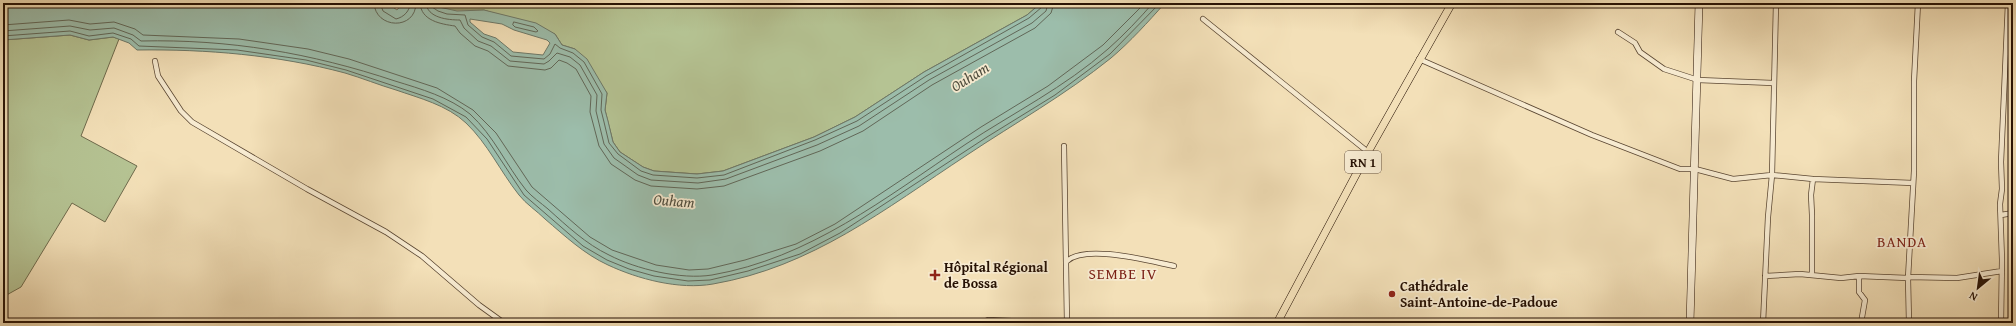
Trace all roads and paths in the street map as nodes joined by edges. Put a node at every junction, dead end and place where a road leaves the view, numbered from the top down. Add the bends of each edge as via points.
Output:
1 (1452, 3) edge
2 (1699, 3) edge
3 (1776, 3) edge
4 (1918, 3) edge
5 (2008, 3) edge
6 (1203, 19) dead end
7 (1618, 32) dead end
8 (1419, 59) junction
9 (155, 60) dead end
10 (1698, 80) junction
11 (1773, 83) junction
12 (1064, 146) dead end
13 (1368, 152) junction
14 (1695, 169) junction
15 (1772, 175) junction
16 (1813, 179) junction
17 (1913, 183) junction
18 (2013, 213) edge
19 (2001, 215) junction
20 (1067, 261) junction
21 (1174, 266) dead end
22 (2002, 272) junction
23 (1812, 275) junction
24 (1765, 276) junction
25 (1859, 276) junction
26 (1908, 278) junction
27 (504, 323) edge
28 (980, 323) edge
29 (1056, 323) edge
30 (1067, 323) edge
31 (1277, 323) edge
32 (1690, 323) edge
33 (1763, 323) edge
34 (1861, 323) edge
35 (1909, 323) edge
36 (2001, 323) edge

1 - 8 main road, RN 1
2 - 10 street
3 - 11 street
4 - 17 street
5 - 19 street
6 - 13 street
7 - 10 street via 1635,43 1640,52 1664,68
8 - 13 main road, RN 1
8 - 14 street via 1592,135 1680,169
9 - 27 street via 158,76 181,111 192,122 386,232 422,256
10 - 11 street
10 - 14 street
11 - 15 street
12 - 20 street
13 - 31 main road, RN 1
14 - 15 street via 1734,179
14 - 32 street
15 - 16 street
15 - 24 street
16 - 17 street
16 - 23 street via 1810,195
17 - 26 street
18 - 19 street
19 - 22 street
20 - 21 street via 1073,256 1113,254
20 - 30 street
22 - 26 street via 1957,278
22 - 36 street
23 - 24 street
23 - 25 street via 1841,278
24 - 33 street
25 - 26 street
25 - 34 street via 1859,292 1864,300
26 - 35 street
28 - 29 street via 988,320

